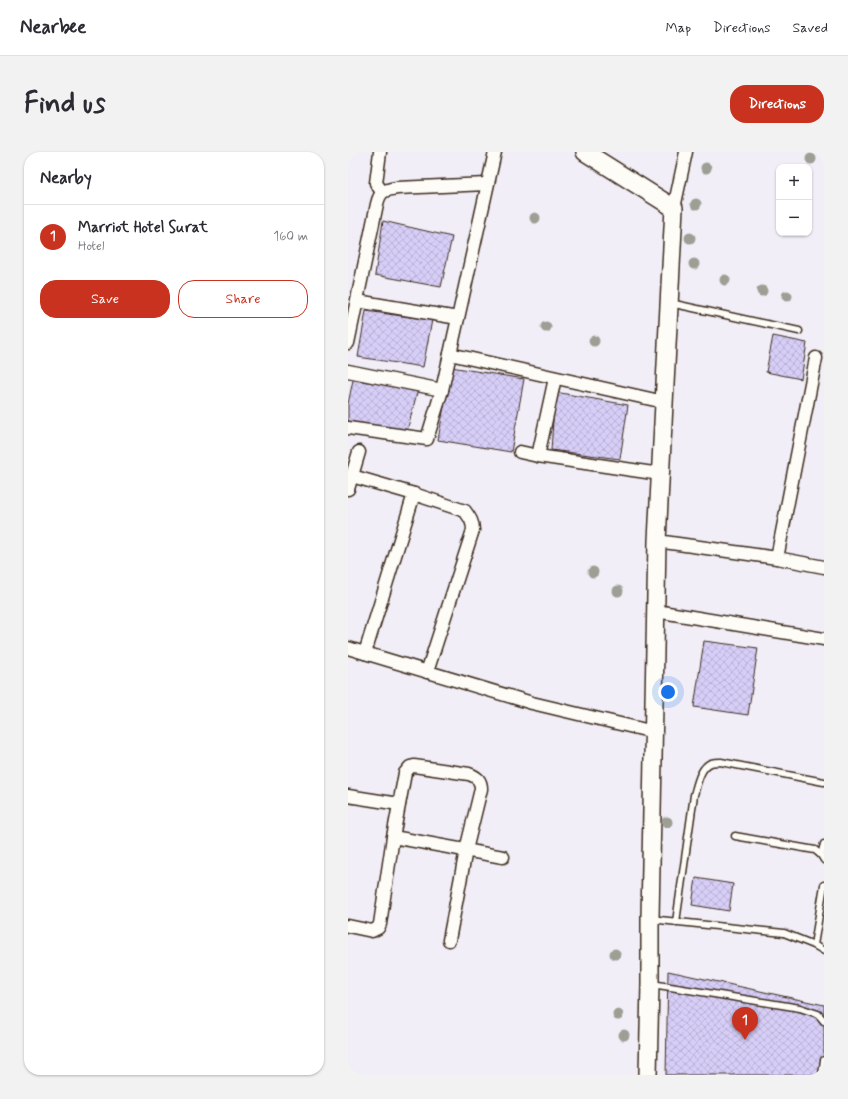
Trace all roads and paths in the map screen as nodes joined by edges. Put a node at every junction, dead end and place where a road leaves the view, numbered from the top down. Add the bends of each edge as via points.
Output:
1 (380, 152) edge
2 (494, 152) edge
3 (585, 152) edge
4 (686, 152) edge
5 (487, 184) junction
6 (382, 192) junction
7 (674, 208) junction
8 (357, 301) junction
9 (669, 302) junction
10 (458, 318) junction
11 (799, 331) dead end
12 (348, 343) edge
13 (450, 354) junction
14 (816, 358) dead end
15 (348, 371) edge
16 (555, 378) junction
17 (442, 390) junction
18 (664, 402) junction
19 (348, 428) edge
20 (359, 452) dead end
21 (520, 452) dead end
22 (538, 456) junction
23 (660, 474) junction
24 (352, 476) junction
25 (348, 489) edge
26 (414, 494) junction
27 (657, 541) junction
28 (777, 558) junction
29 (824, 566) edge
30 (656, 611) junction
31 (824, 639) edge
32 (348, 648) edge
33 (365, 653) junction
34 (427, 672) junction
35 (654, 732) junction
36 (824, 782) edge
37 (348, 796) edge
38 (399, 804) junction
39 (735, 836) dead end
40 (394, 838) junction
41 (824, 844) edge
42 (466, 850) junction
43 (503, 857) dead end
44 (823, 857) edge
45 (824, 885) edge
46 (650, 920) junction
47 (676, 922) junction
48 (348, 926) edge
49 (449, 940) dead end
50 (814, 945) junction
51 (824, 951) edge
52 (650, 984) junction
53 (824, 1021) edge
54 (824, 1060) edge
55 (648, 1075) edge
56 (822, 1075) edge

1 - 6 street via 376,182
2 - 5 street
3 - 7 street
4 - 7 street
5 - 6 street via 397,188
5 - 10 street
6 - 8 street via 379,196
7 - 9 street
8 - 10 street
8 - 12 street
9 - 11 lane
9 - 18 street
10 - 13 street
13 - 16 street
13 - 17 street
14 - 28 street
15 - 17 street
16 - 18 street
16 - 22 street
17 - 19 street via 427,439
18 - 23 street
20 - 24 street
21 - 22 street
22 - 23 street
23 - 27 street
24 - 25 street
24 - 26 street
26 - 33 street
26 - 34 street via 465,511 473,524
27 - 28 street
27 - 30 street
28 - 29 street
30 - 31 street
30 - 35 street
32 - 33 street
33 - 34 street
34 - 35 street via 532,702
35 - 46 street
36 - 47 lane via 721,762 711,763 704,768 694,795
37 - 38 street
38 - 40 street
38 - 42 street via 405,773 410,767 475,776 481,784 481,789
39 - 44 lane via 815,850
40 - 42 street
40 - 48 street via 378,928 372,931
41 - 44 lane
42 - 43 street
42 - 49 street
45 - 50 lane
46 - 47 lane
46 - 52 street
47 - 50 lane via 784,933
50 - 51 lane
52 - 53 lane via 800,1008 818,1014
52 - 55 street
54 - 56 lane

